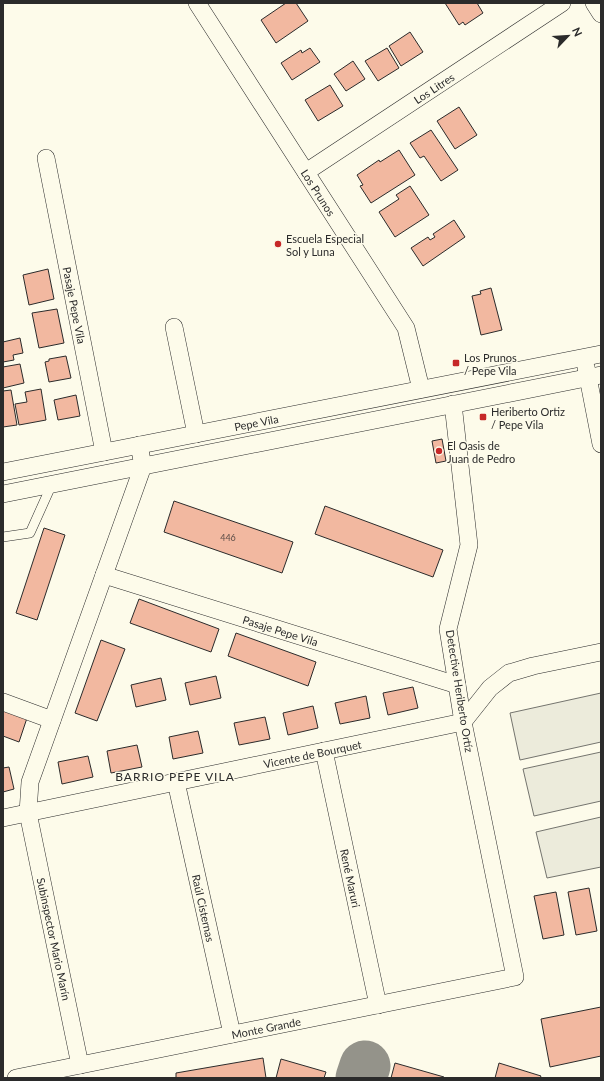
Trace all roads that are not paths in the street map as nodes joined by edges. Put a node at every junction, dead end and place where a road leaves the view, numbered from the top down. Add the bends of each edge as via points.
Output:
1 (197, 3) edge
2 (562, 3) edge
3 (594, 3) edge
4 (601, 14) edge
5 (46, 158) dead end
6 (306, 172) junction
7 (174, 327) dead end
8 (601, 354) edge
9 (584, 357) junction
10 (594, 376) edge
11 (420, 389) junction
12 (374, 398) junction
13 (453, 404) junction
14 (377, 420) junction
15 (196, 434) junction
16 (601, 444) edge
17 (139, 445) junction
18 (104, 452) junction
19 (143, 466) junction
20 (5, 472) edge
21 (52, 484) junction
22 (6, 493) edge
23 (3, 537) edge
24 (104, 575) junction
25 (601, 652) edge
26 (457, 685) junction
27 (3, 702) edge
28 (52, 720) junction
29 (463, 722) junction
30 (324, 751) junction
31 (176, 782) junction
32 (28, 813) junction
33 (3, 818) edge
34 (515, 977) joint
35 (378, 1005) junction
36 (232, 1034) junction
37 (80, 1065) junction
38 (16, 1078) edge

1 - 6 street, Los Prunos
2 - 6 street, Los Litres
3 - 4 street
5 - 18 street, Pasaje Pepe Vila
6 - 11 street, Los Prunos via 406,328
7 - 15 street
8 - 9 street, Pepe Vila
9 - 10 street
9 - 11 street, Pepe Vila
10 - 13 street, Pepe Vila
10 - 16 street
11 - 12 street, Pepe Vila
12 - 14 street
12 - 15 street, Pepe Vila
13 - 14 street, Pepe Vila
13 - 26 street, Detective Heriberto Ortíz via 469,545 448,629
14 - 19 street, Pepe Vila
15 - 17 street, Pepe Vila
17 - 18 street, Pepe Vila
17 - 19 street
18 - 20 street, Pepe Vila
19 - 21 street, Pepe Vila
19 - 24 street
20 - 22 street, Pepe Vila
21 - 22 street, Pepe Vila
21 - 23 lane via 30,533
24 - 26 street, Pasaje Pepe Vila
24 - 28 street
25 - 29 street via 510,673 490,688
26 - 29 street, Detective Heriberto Ortíz
27 - 28 street
28 - 32 street via 30,782
29 - 30 street, Vicente de Bourquet
29 - 34 street, Detective Heriberto Ortíz
30 - 31 street, Vicente de Bourquet
30 - 35 street, René Maruri
31 - 32 street, Vicente de Bourquet
31 - 36 street, Raúl Cisternas
32 - 33 street, Vicente de Bourquet
32 - 37 street, Subinspector Mario Marín
34 - 35 street, Monte Grande
35 - 36 street, Monte Grande
36 - 37 street, Monte Grande
37 - 38 street, Monte Grande

